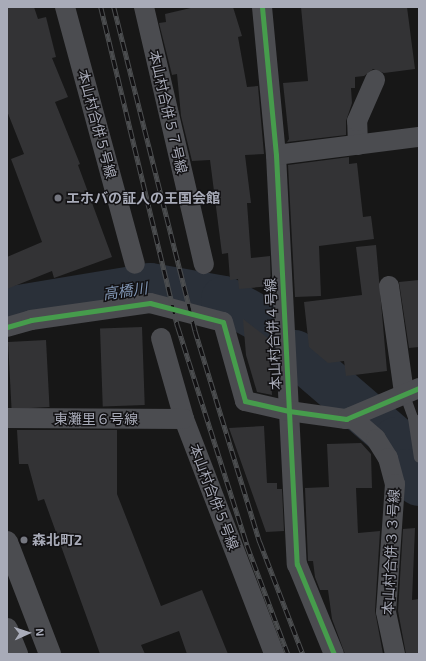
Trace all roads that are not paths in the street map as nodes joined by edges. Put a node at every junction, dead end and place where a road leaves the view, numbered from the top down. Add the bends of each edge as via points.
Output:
1 (65, 7) edge
2 (144, 7) edge
3 (262, 7) edge
4 (375, 80) dead end
5 (419, 137) edge
6 (358, 145) junction
7 (276, 155) junction
8 (135, 264) dead end
9 (204, 264) dead end
10 (389, 286) dead end
11 (7, 327) edge
12 (161, 338) dead end
13 (412, 390) edge
14 (289, 412) junction
15 (354, 416) junction
16 (7, 418) edge
17 (184, 419) junction
18 (416, 420) edge
19 (419, 458) edge
20 (7, 542) edge
21 (7, 629) edge
22 (17, 654) edge
23 (50, 654) edge
24 (274, 654) edge
25 (334, 654) edge
26 (395, 654) edge

1 - 8 street, 本山村合併５号線
2 - 9 street, 本山村合併５７号線
3 - 7 street, 本山村合併４号線
4 - 6 street via 357,120
5 - 6 street
6 - 7 street
7 - 14 street, 本山村合併４号線
10 - 13 street
11 - 14 street via 31,320 150,303 223,322 245,402
12 - 17 street, 本山村合併５号線
13 - 15 street
13 - 18 lane
14 - 15 street via 346,419
14 - 25 street, 本山村合併４号線 via 297,564
15 - 26 street, 本山村合併３３号線 via 376,439 388,458 395,484 386,612
16 - 17 street, 東灘里６号線
17 - 24 street, 本山村合併５号線
18 - 19 lane
20 - 23 street
21 - 22 street

